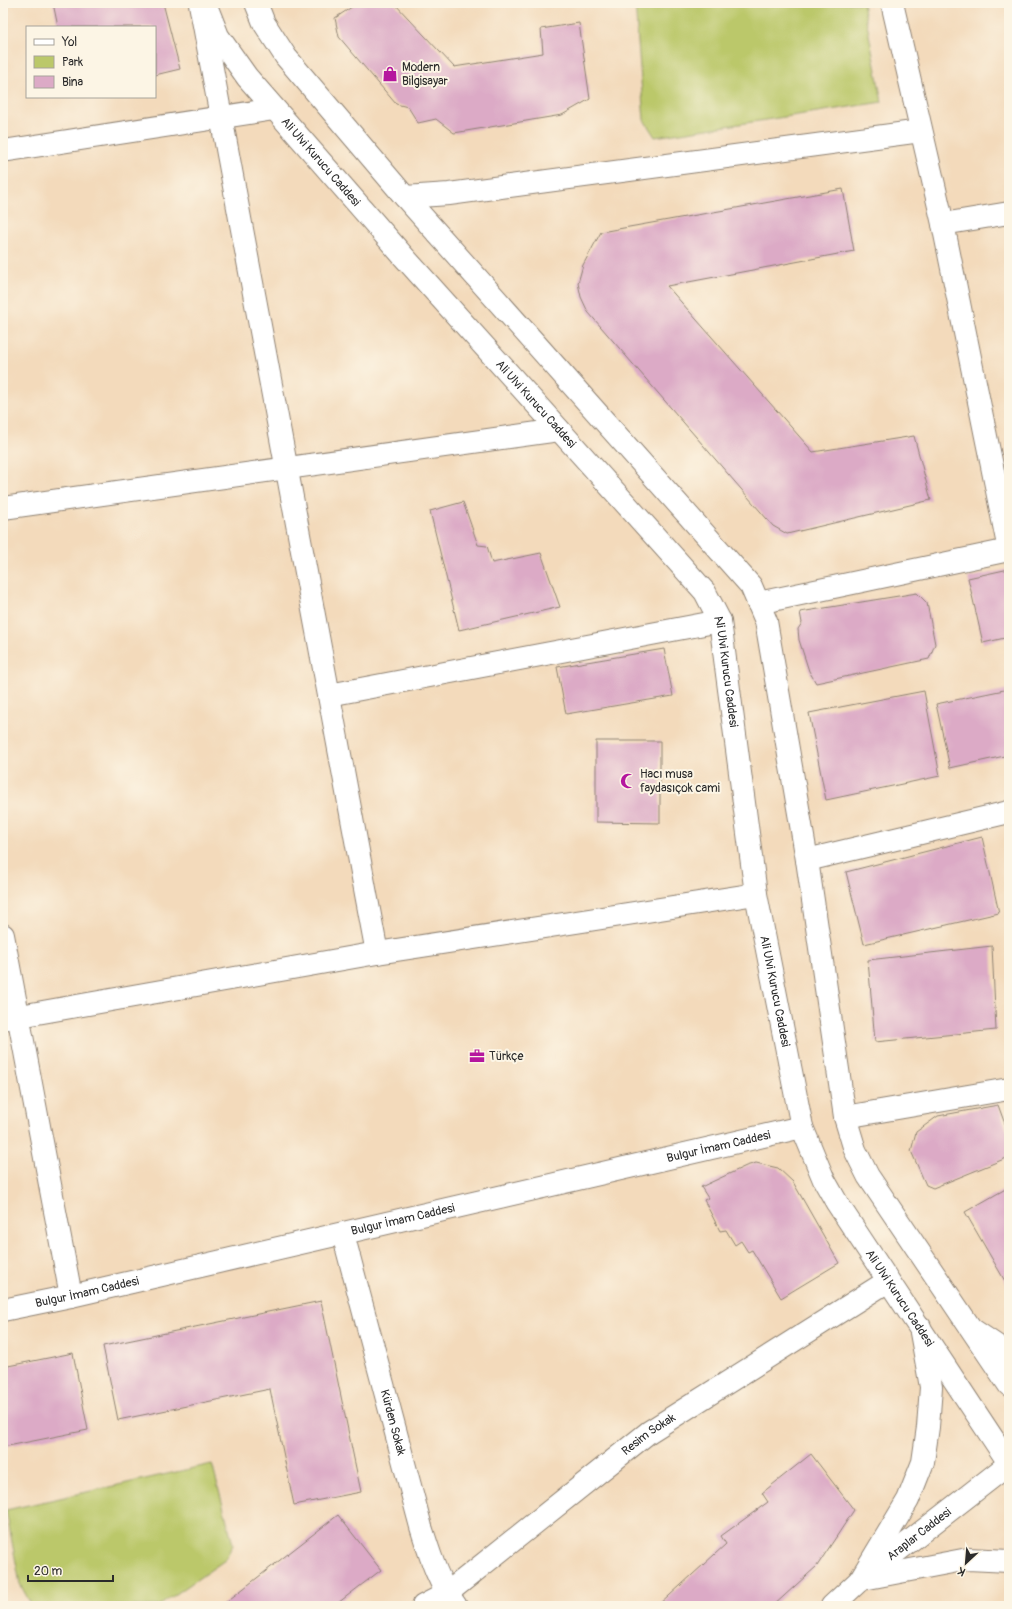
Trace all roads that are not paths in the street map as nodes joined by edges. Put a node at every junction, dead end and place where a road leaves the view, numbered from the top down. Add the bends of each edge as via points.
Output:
1 (200, 3) edge
2 (205, 3) edge
3 (256, 3) edge
4 (892, 3) edge
5 (274, 109) junction
6 (221, 117) junction
7 (921, 131) junction
8 (3, 151) edge
9 (405, 197) junction
10 (1009, 213) edge
11 (943, 224) junction
12 (559, 430) junction
13 (286, 469) junction
14 (3, 508) edge
15 (1009, 550) edge
16 (758, 603) junction
17 (720, 621) junction
18 (329, 695) junction
19 (1009, 812) edge
20 (807, 860) junction
21 (756, 894) junction
22 (3, 936) edge
23 (377, 953) junction
24 (11, 1018) edge
25 (1009, 1089) edge
26 (845, 1117) junction
27 (802, 1127) junction
28 (343, 1234) junction
29 (888, 1281) junction
30 (71, 1296) junction
31 (3, 1310) edge
32 (920, 1327) junction
33 (972, 1330) junction
34 (1009, 1354) edge
35 (1009, 1385) edge
36 (1009, 1464) edge
37 (1009, 1561) edge
38 (860, 1580) junction
39 (451, 1600) edge
40 (423, 1606) edge
41 (832, 1606) edge

1 - 6 street
2 - 5 street, Ali Ulvi Kurucu Caddesi via 218,36
3 - 9 street via 264,23 286,57
4 - 7 street
5 - 6 street
5 - 12 street, Ali Ulvi Kurucu Caddesi
6 - 8 street
6 - 13 street
7 - 9 street via 450,194
7 - 11 street
9 - 16 street via 751,586
10 - 11 street
11 - 15 street
12 - 13 street
12 - 17 street, Ali Ulvi Kurucu Caddesi via 705,592
13 - 14 street
13 - 18 street
15 - 16 street
16 - 20 street via 766,621
17 - 18 street
17 - 21 street, Ali Ulvi Kurucu Caddesi
18 - 23 street
19 - 20 street
20 - 26 street
21 - 23 street
21 - 27 street, Ali Ulvi Kurucu Caddesi
22 - 24 street
23 - 24 street
24 - 30 street
25 - 26 street
26 - 33 street via 868,1176
27 - 28 street, Bulgur İmam Caddesi
27 - 29 street, Ali Ulvi Kurucu Caddesi via 824,1180
28 - 30 street, Bulgur İmam Caddesi
28 - 39 street, Kürden Sokak via 421,1527 432,1562
29 - 32 street, Ali Ulvi Kurucu Caddesi
29 - 39 street, Resim Sokak via 649,1432
30 - 31 street, Bulgur İmam Caddesi
32 - 36 street, Ali Ulvi Kurucu Caddesi
32 - 38 street via 931,1387 923,1462 908,1500
33 - 34 street
33 - 35 street
36 - 38 street, Araplar Caddesi
37 - 38 street via 968,1559
38 - 41 street, Araplar Caddesi
39 - 40 street, Resim Sokak

